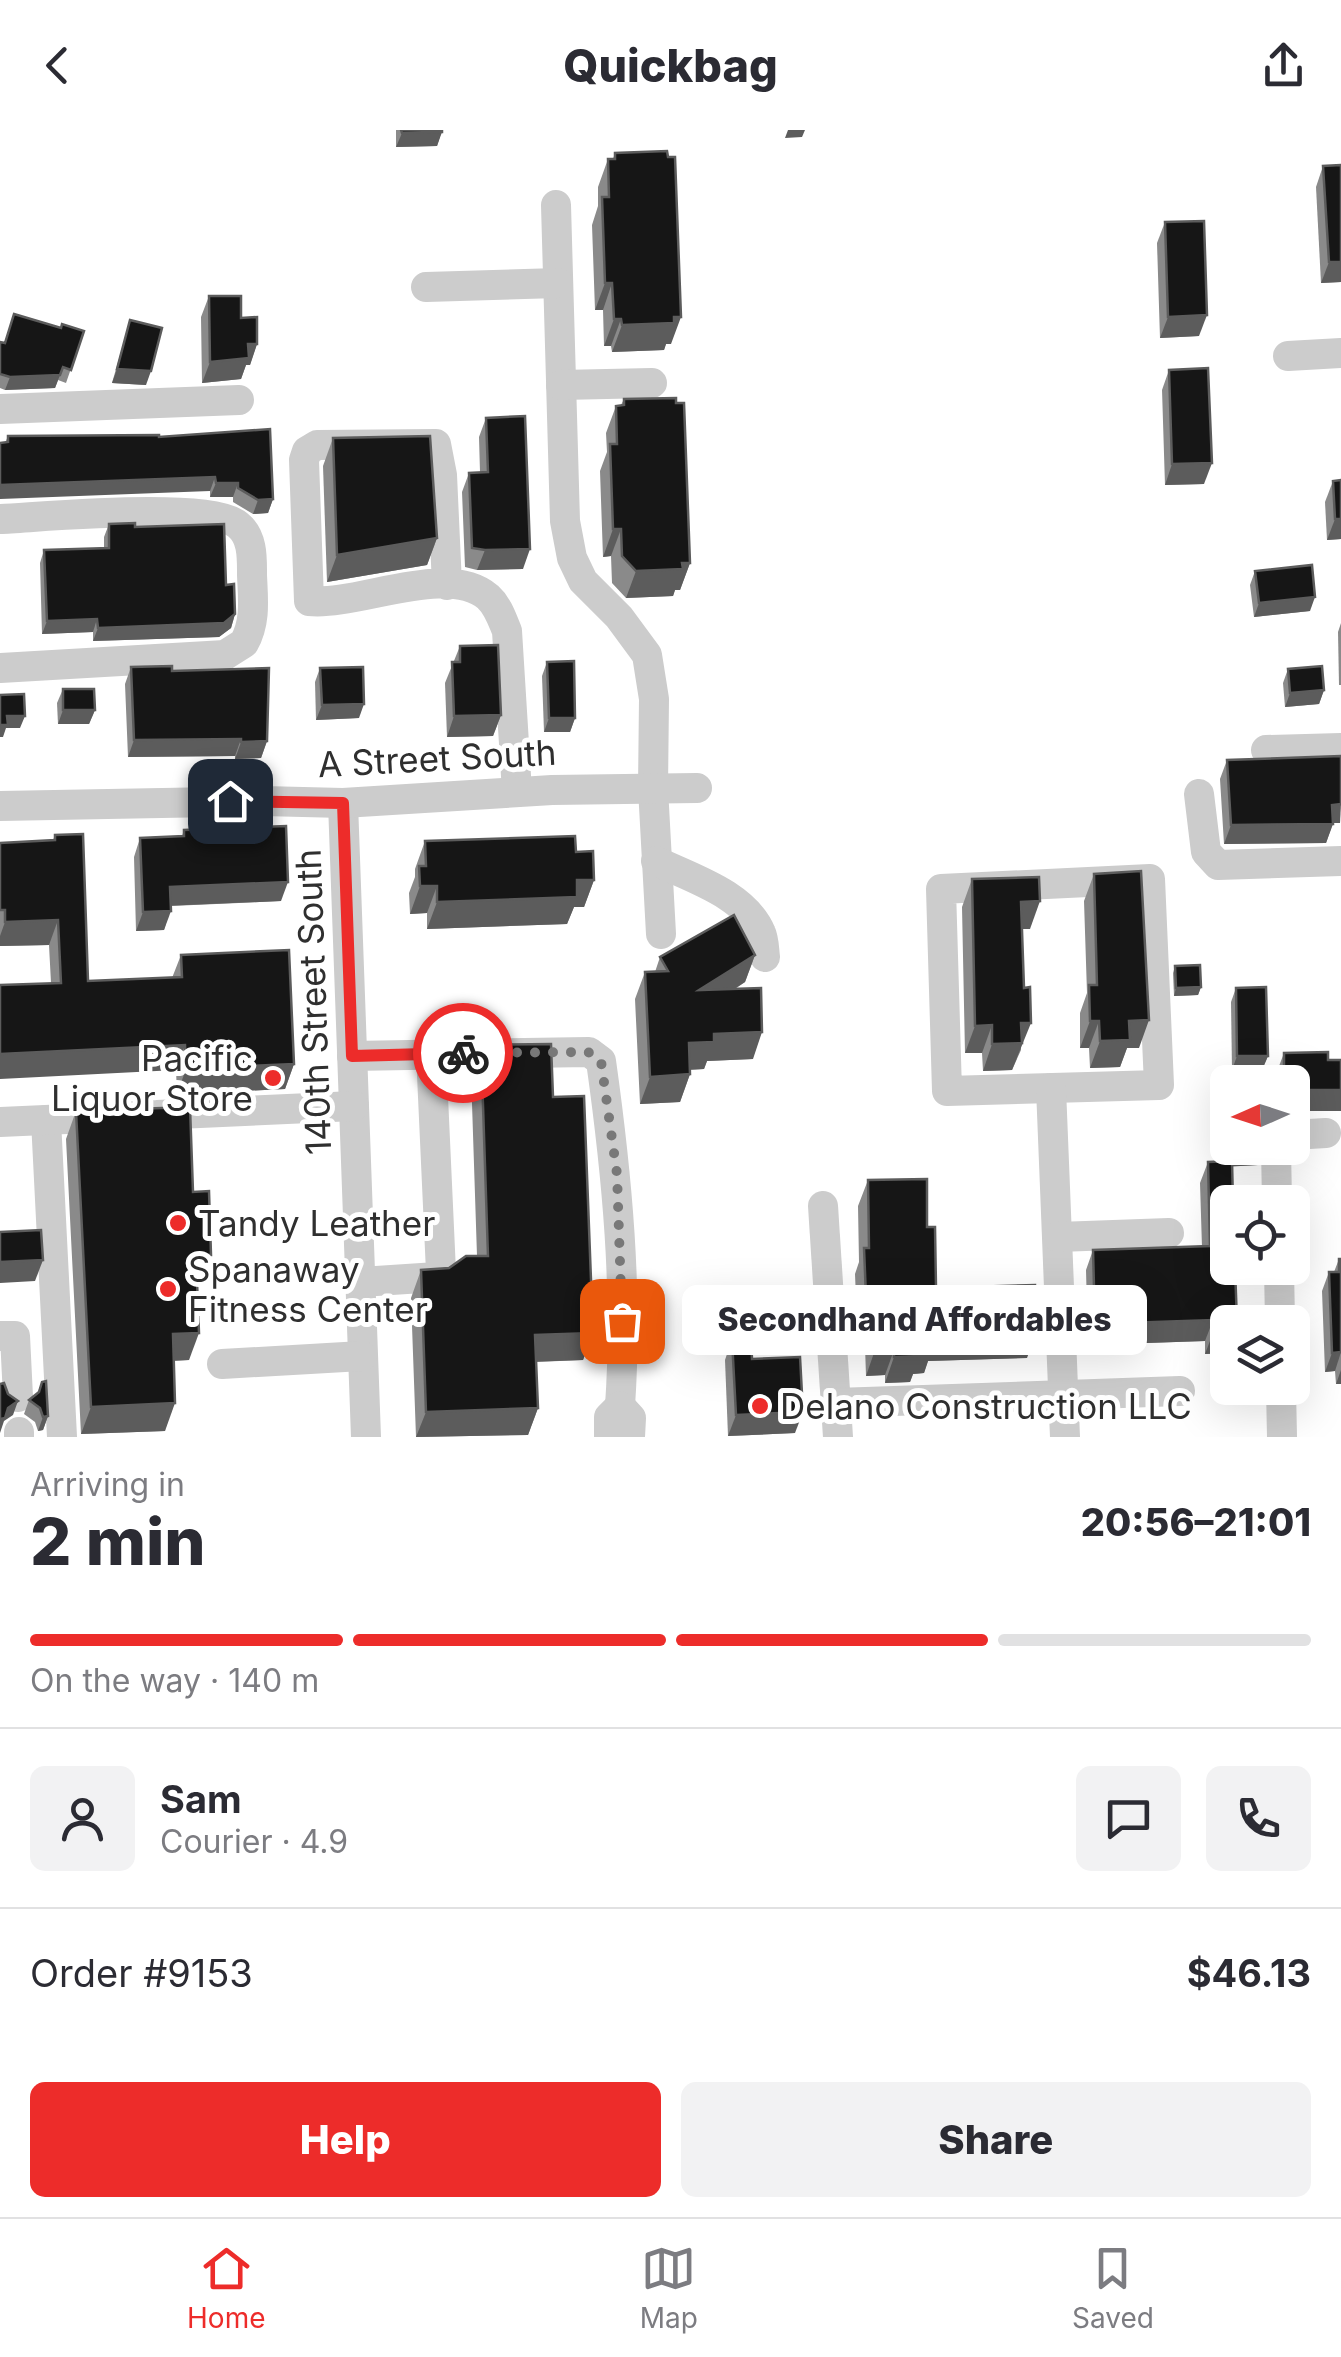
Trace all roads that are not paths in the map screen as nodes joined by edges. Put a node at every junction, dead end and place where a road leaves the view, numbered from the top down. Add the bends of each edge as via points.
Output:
1 (556, 205) dead end
2 (558, 282) junction
3 (426, 286) dead end
4 (1341, 353) edge
5 (1288, 356) dead end
6 (652, 382) dead end
7 (562, 385) junction
8 (239, 400) dead end
9 (0, 409) edge
10 (0, 519) edge
11 (447, 585) junction
12 (0, 668) edge
13 (1341, 748) edge
14 (1266, 750) dead end
15 (653, 788) junction
16 (697, 788) dead end
17 (517, 792) junction
18 (1199, 794) dead end
19 (343, 803) junction
20 (0, 806) edge
21 (656, 861) junction
22 (1341, 861) edge
23 (661, 934) dead end
24 (765, 957) dead end
25 (431, 1054) junction
26 (352, 1056) junction
27 (1052, 1088) junction
28 (354, 1106) junction
29 (46, 1120) junction
30 (0, 1122) edge
31 (1326, 1133) dead end
32 (1310, 1134) edge
33 (823, 1206) dead end
34 (1169, 1234) dead end
35 (1058, 1238) junction
36 (361, 1282) junction
37 (7, 1336) edge
38 (362, 1356) junction
39 (222, 1364) dead end
40 (1180, 1391) dead end
41 (18, 1396) edge
42 (1064, 1396) junction
43 (836, 1403) junction
44 (1281, 1405) edge
45 (620, 1406) junction
46 (62, 1437) edge
47 (366, 1437) edge
48 (608, 1437) edge
49 (630, 1437) edge
50 (838, 1437) edge
51 (1065, 1437) edge
52 (1282, 1437) edge

1 - 2 street
2 - 3 street
2 - 7 street
4 - 5 street
6 - 7 street
7 - 15 street via 572,558 583,581 647,655
8 - 9 street
10 - 12 street via 178,512 225,518 250,544 254,613 244,643 225,655
11 - 11 street via 309,601 308,451 317,445 436,444
11 - 17 street via 474,588 490,599 507,631
13 - 14 street
15 - 16 street, A Street South
15 - 17 street, A Street South
15 - 21 street
17 - 19 street, A Street South
18 - 22 street via 1206,852 1218,865
19 - 20 street, A Street South
19 - 26 street, 140th Street South
21 - 23 street
21 - 24 street via 747,911 762,934
25 - 26 street
25 - 36 street via 441,1272
25 - 45 street via 588,1052 601,1061 617,1174
26 - 28 street, 140th Street South
27 - 27 street via 1159,1085 1150,879 941,889 947,1091
27 - 35 street
28 - 29 street
28 - 36 street, 140th Street South
29 - 30 street
29 - 46 street
31 - 32 street
33 - 43 street
34 - 35 street
35 - 42 street
36 - 38 street, 140th Street South
37 - 41 street
38 - 39 street
38 - 47 street, 140th Street South
40 - 42 street
42 - 43 street
42 - 51 street
43 - 50 street
44 - 52 street
45 - 48 street via 609,1417
45 - 49 street via 630,1418

